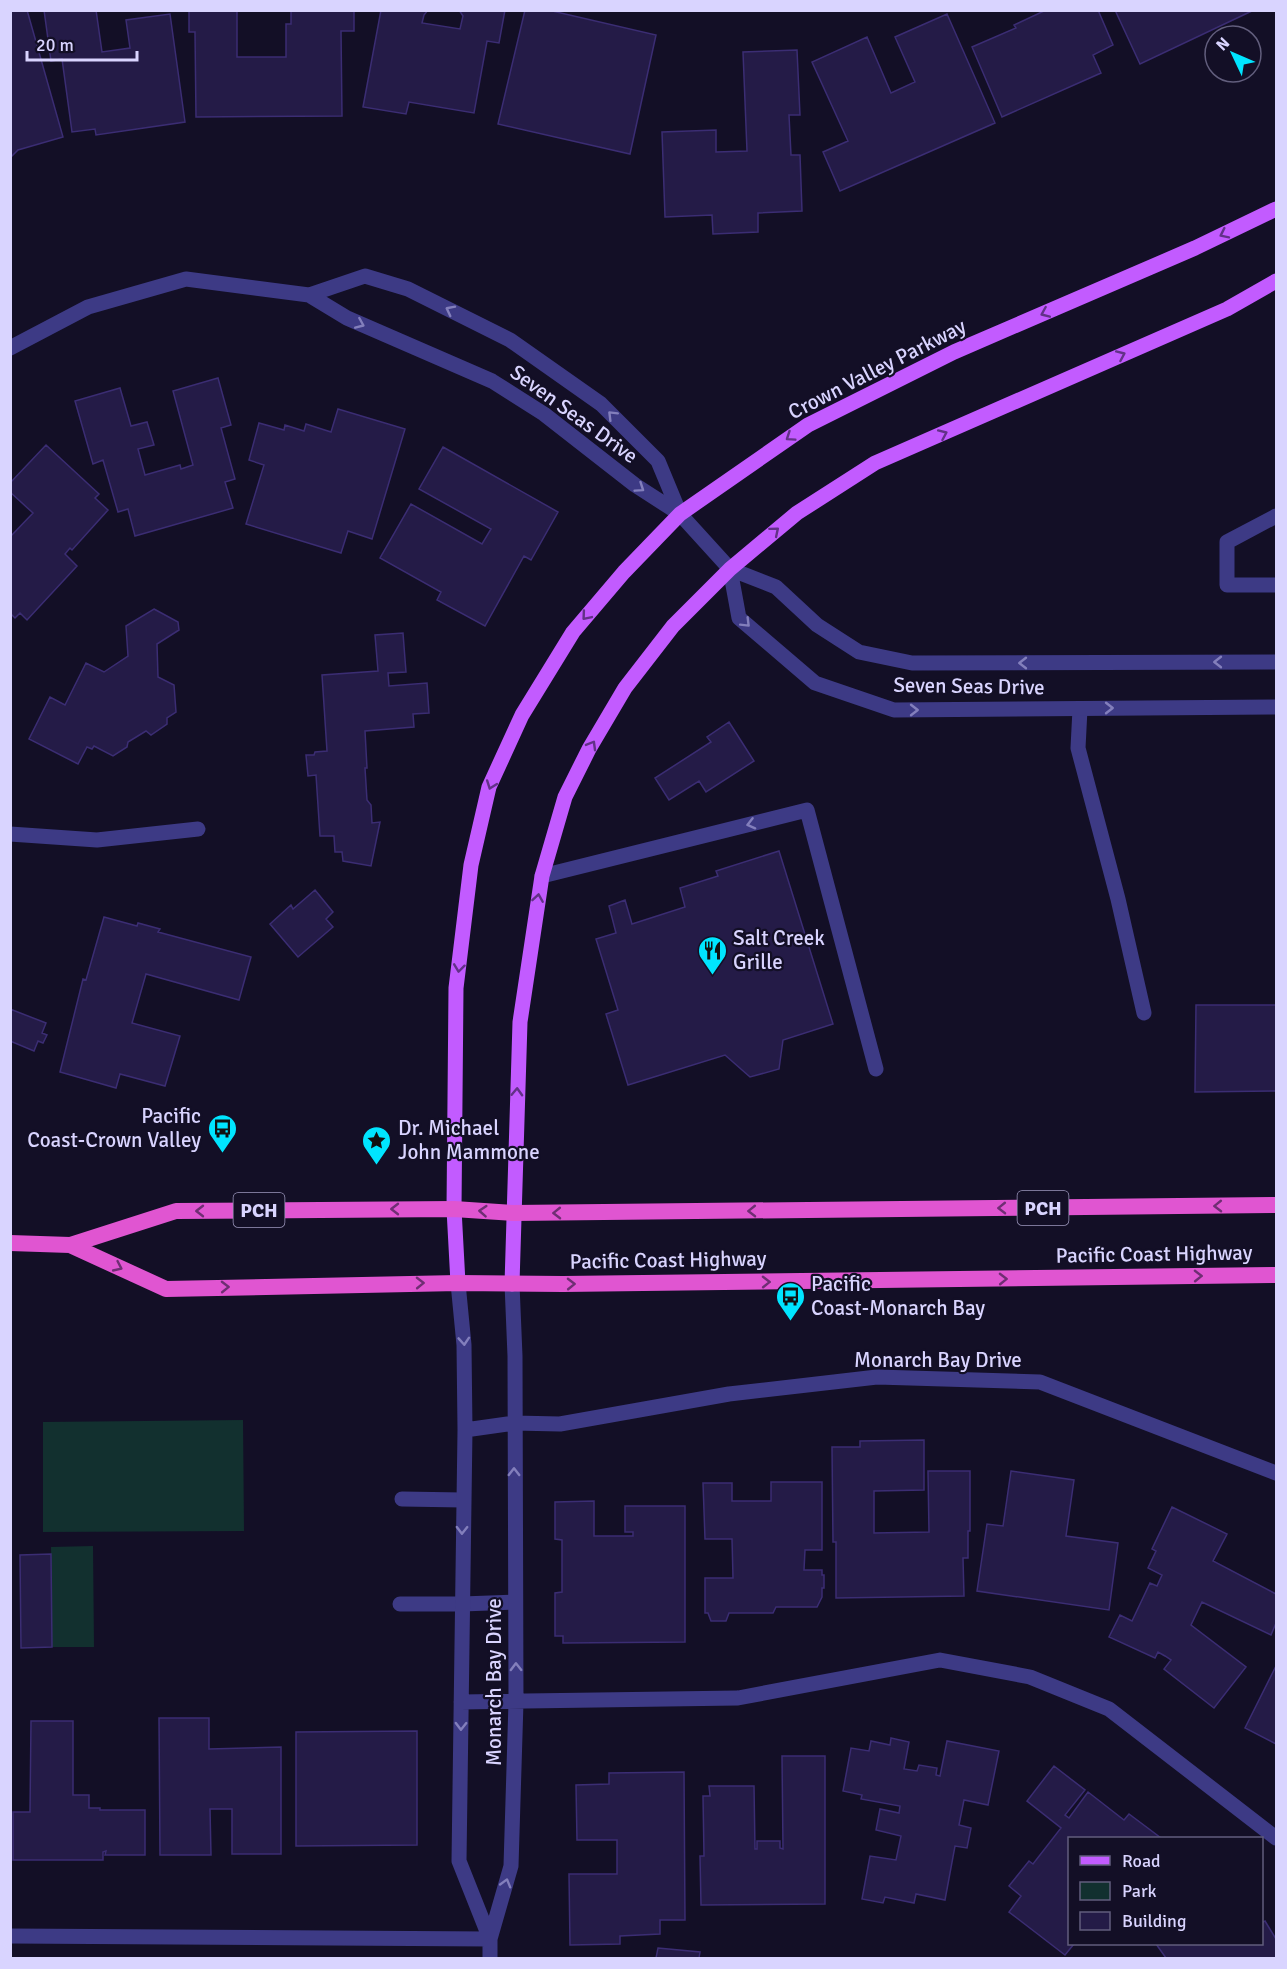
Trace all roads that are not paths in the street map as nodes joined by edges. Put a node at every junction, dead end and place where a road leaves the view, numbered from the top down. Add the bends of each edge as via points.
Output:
1 (1276, 209) edge
2 (1276, 282) edge
3 (309, 295) junction
4 (10, 348) edge
5 (680, 514) junction
6 (1276, 516) edge
7 (730, 568) junction
8 (1276, 585) edge
9 (1276, 662) edge
10 (1276, 707) edge
11 (1080, 709) junction
12 (198, 829) dead end
13 (10, 834) edge
14 (542, 876) junction
15 (1144, 1013) dead end
16 (876, 1070) dead end
17 (1276, 1205) edge
18 (454, 1209) junction
19 (513, 1213) junction
20 (10, 1244) edge
21 (70, 1245) junction
22 (1276, 1275) edge
23 (458, 1282) junction
24 (512, 1284) junction
25 (514, 1423) junction
26 (465, 1430) junction
27 (1276, 1473) edge
28 (402, 1499) dead end
29 (463, 1500) junction
30 (515, 1602) junction
31 (400, 1604) dead end
32 (462, 1604) junction
33 (461, 1702) junction
34 (516, 1702) junction
35 (1276, 1838) edge
36 (10, 1936) edge
37 (490, 1939) junction
38 (490, 1959) edge

1 -> 5 main road, Crown Valley Parkway via 954,352 808,425
7 -> 2 main road via 797,513 875,463 1227,309
3 - 4 street, Seven Seas Drive via 186,279 88,307
3 -> 5 street, Seven Seas Drive via 347,318 492,381 544,414 635,485
5 -> 3 street, Seven Seas Drive via 658,461 602,404 510,340 408,289 365,276
5 - 7 street, Seven Seas Drive
5 -> 18 main road, Crown Valley Parkway via 573,632 522,715 489,787 471,865 456,988
6 - 8 street via 1227,542 1227,585
9 -> 7 street, Seven Seas Drive via 912,663 859,652 817,625 776,587
7 -> 11 street, Seven Seas Drive via 739,618 815,683 894,710
14 -> 7 main road via 565,797 625,688 673,626
11 -> 10 street, Seven Seas Drive
11 - 15 street via 1078,748
12 - 13 street via 97,840
16 -> 14 street via 807,810
19 -> 14 main road via 520,1022
17 -> 19 highway, Pacific Coast Highway / PCH
19 -> 18 highway, Pacific Coast Highway / PCH
18 -> 21 highway, Pacific Coast Highway / PCH via 176,1211
18 - 23 main road, Crown Valley Parkway
19 - 24 main road
20 - 21 highway, Pacific Coast Highway / PCH
21 -> 23 highway, Pacific Coast Highway / PCH via 166,1289
24 -> 22 highway, Pacific Coast Highway / PCH
23 - 24 highway, Pacific Coast Highway / PCH
23 -> 26 street, Monarch Bay Drive via 464,1345
24 - 25 street, Monarch Bay Drive
25 - 26 street, Monarch Bay Drive
25 - 27 street, Monarch Bay Drive via 560,1424 729,1394 877,1377 1040,1382
30 -> 25 street, Monarch Bay Drive
26 - 29 street, Monarch Bay Drive
28 - 29 street
29 -> 32 street, Monarch Bay Drive
30 - 32 street
34 -> 30 street, Monarch Bay Drive
31 - 32 street
32 - 33 street, Monarch Bay Drive
33 - 34 street
33 -> 37 street, Monarch Bay Drive via 459,1861
34 - 35 street via 738,1698 940,1660 1030,1677 1109,1709
37 -> 34 street, Monarch Bay Drive via 511,1866
36 - 37 street
37 - 38 street, Monarch Bay Drive

